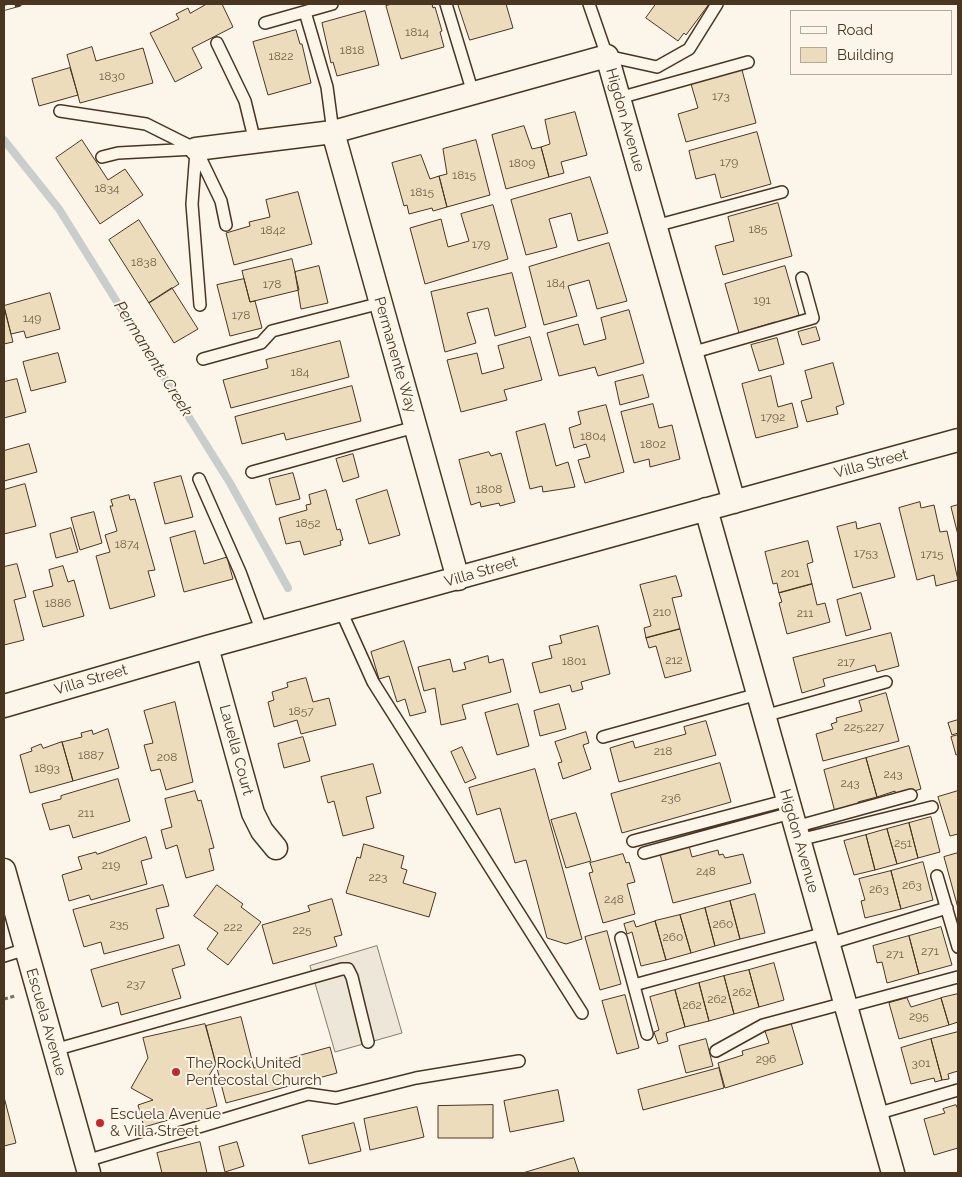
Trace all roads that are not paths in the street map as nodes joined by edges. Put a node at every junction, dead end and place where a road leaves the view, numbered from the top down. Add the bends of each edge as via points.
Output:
1 (332, 4) edge
2 (446, 4) edge
3 (589, 4) edge
4 (717, 4) edge
5 (305, 12) junction
6 (265, 23) dead end
7 (216, 43) dead end
8 (607, 56) junction
9 (748, 62) dead end
10 (473, 93) junction
11 (619, 98) junction
12 (60, 111) dead end
13 (333, 132) junction
14 (256, 142) junction
15 (196, 149) junction
16 (102, 157) dead end
17 (782, 192) dead end
18 (226, 225) dead end
19 (655, 226) junction
20 (802, 278) dead end
21 (380, 303) junction
22 (200, 305) dead end
23 (692, 353) junction
24 (203, 359) dead end
25 (416, 427) junction
26 (958, 440) edge
27 (252, 472) dead end
28 (199, 479) dead end
29 (734, 502) junction
30 (706, 510) junction
31 (458, 579) junction
32 (341, 611) junction
33 (262, 632) junction
34 (207, 647) junction
35 (886, 682) dead end
36 (758, 694) junction
37 (4, 706) edge
38 (764, 716) junction
39 (603, 737) dead end
40 (911, 795) dead end
41 (932, 807) dead end
42 (793, 820) junction
43 (633, 841) dead end
44 (276, 848) dead end
45 (644, 853) dead end
46 (4, 870) edge
47 (937, 876) dead end
48 (947, 908) junction
49 (621, 938) dead end
50 (826, 938) junction
51 (958, 947) edge
52 (26, 949) junction
53 (4, 956) edge
54 (958, 977) edge
55 (634, 985) junction
56 (846, 1005) junction
57 (582, 1013) dead end
58 (647, 1034) dead end
59 (368, 1042) dead end
60 (54, 1050) junction
61 (716, 1051) dead end
62 (519, 1061) dead end
63 (958, 1090) edge
64 (876, 1114) junction
65 (88, 1167) edge
66 (893, 1173) edge

1 - 5 lane
2 - 10 lane
3 - 8 lane
4 - 8 lane via 689,49 657,67
5 - 6 lane
5 - 13 lane via 326,87
7 - 14 lane via 246,101
8 - 10 street, Higdon Avenue
8 - 11 street, Higdon Avenue
9 - 11 lane
10 - 13 street, Higdon Avenue
11 - 19 street, Higdon Avenue
12 - 15 lane via 146,124
13 - 14 street, Higdon Avenue
13 - 21 street, Permanente Way
14 - 15 street, Higdon Avenue
15 - 16 lane via 118,152
15 - 18 lane via 221,201
15 - 22 lane via 192,204
17 - 19 lane
19 - 23 street, Higdon Avenue
20 - 23 lane via 814,318
21 - 24 lane via 272,331 261,343
21 - 25 street, Permanente Way
23 - 29 street, Higdon Avenue
25 - 27 lane
25 - 31 street, Permanente Way
26 - 29 street, Villa Street
28 - 33 lane via 240,572
29 - 30 street, Villa Street
30 - 31 street, Villa Street
30 - 36 street, Higdon Avenue
31 - 32 street, Villa Street
32 - 33 street, Villa Street
32 - 57 lane via 373,682
33 - 34 street, Villa Street
34 - 37 street, Villa Street
34 - 44 street, Lauella Court via 253,813
35 - 38 lane
36 - 38 street, Higdon Avenue
36 - 39 lane
38 - 42 street, Higdon Avenue
40 - 42 lane
41 - 42 lane
42 - 43 lane
42 - 45 lane
42 - 50 street, Higdon Avenue
46 - 52 street, Escuela Avenue
47 - 48 lane
48 - 50 lane
48 - 51 lane
49 - 55 lane
50 - 55 lane
50 - 56 street, Higdon Avenue
52 - 53 lane
52 - 60 street, Escuela Avenue
54 - 56 lane
55 - 58 lane
56 - 61 lane via 763,1026
56 - 64 street, Higdon Avenue
59 - 60 lane via 352,977 348,969 342,969
60 - 65 street, Escuela Avenue
62 - 65 lane via 416,1078 336,1098 308,1094
63 - 64 lane
64 - 66 street, Higdon Avenue

